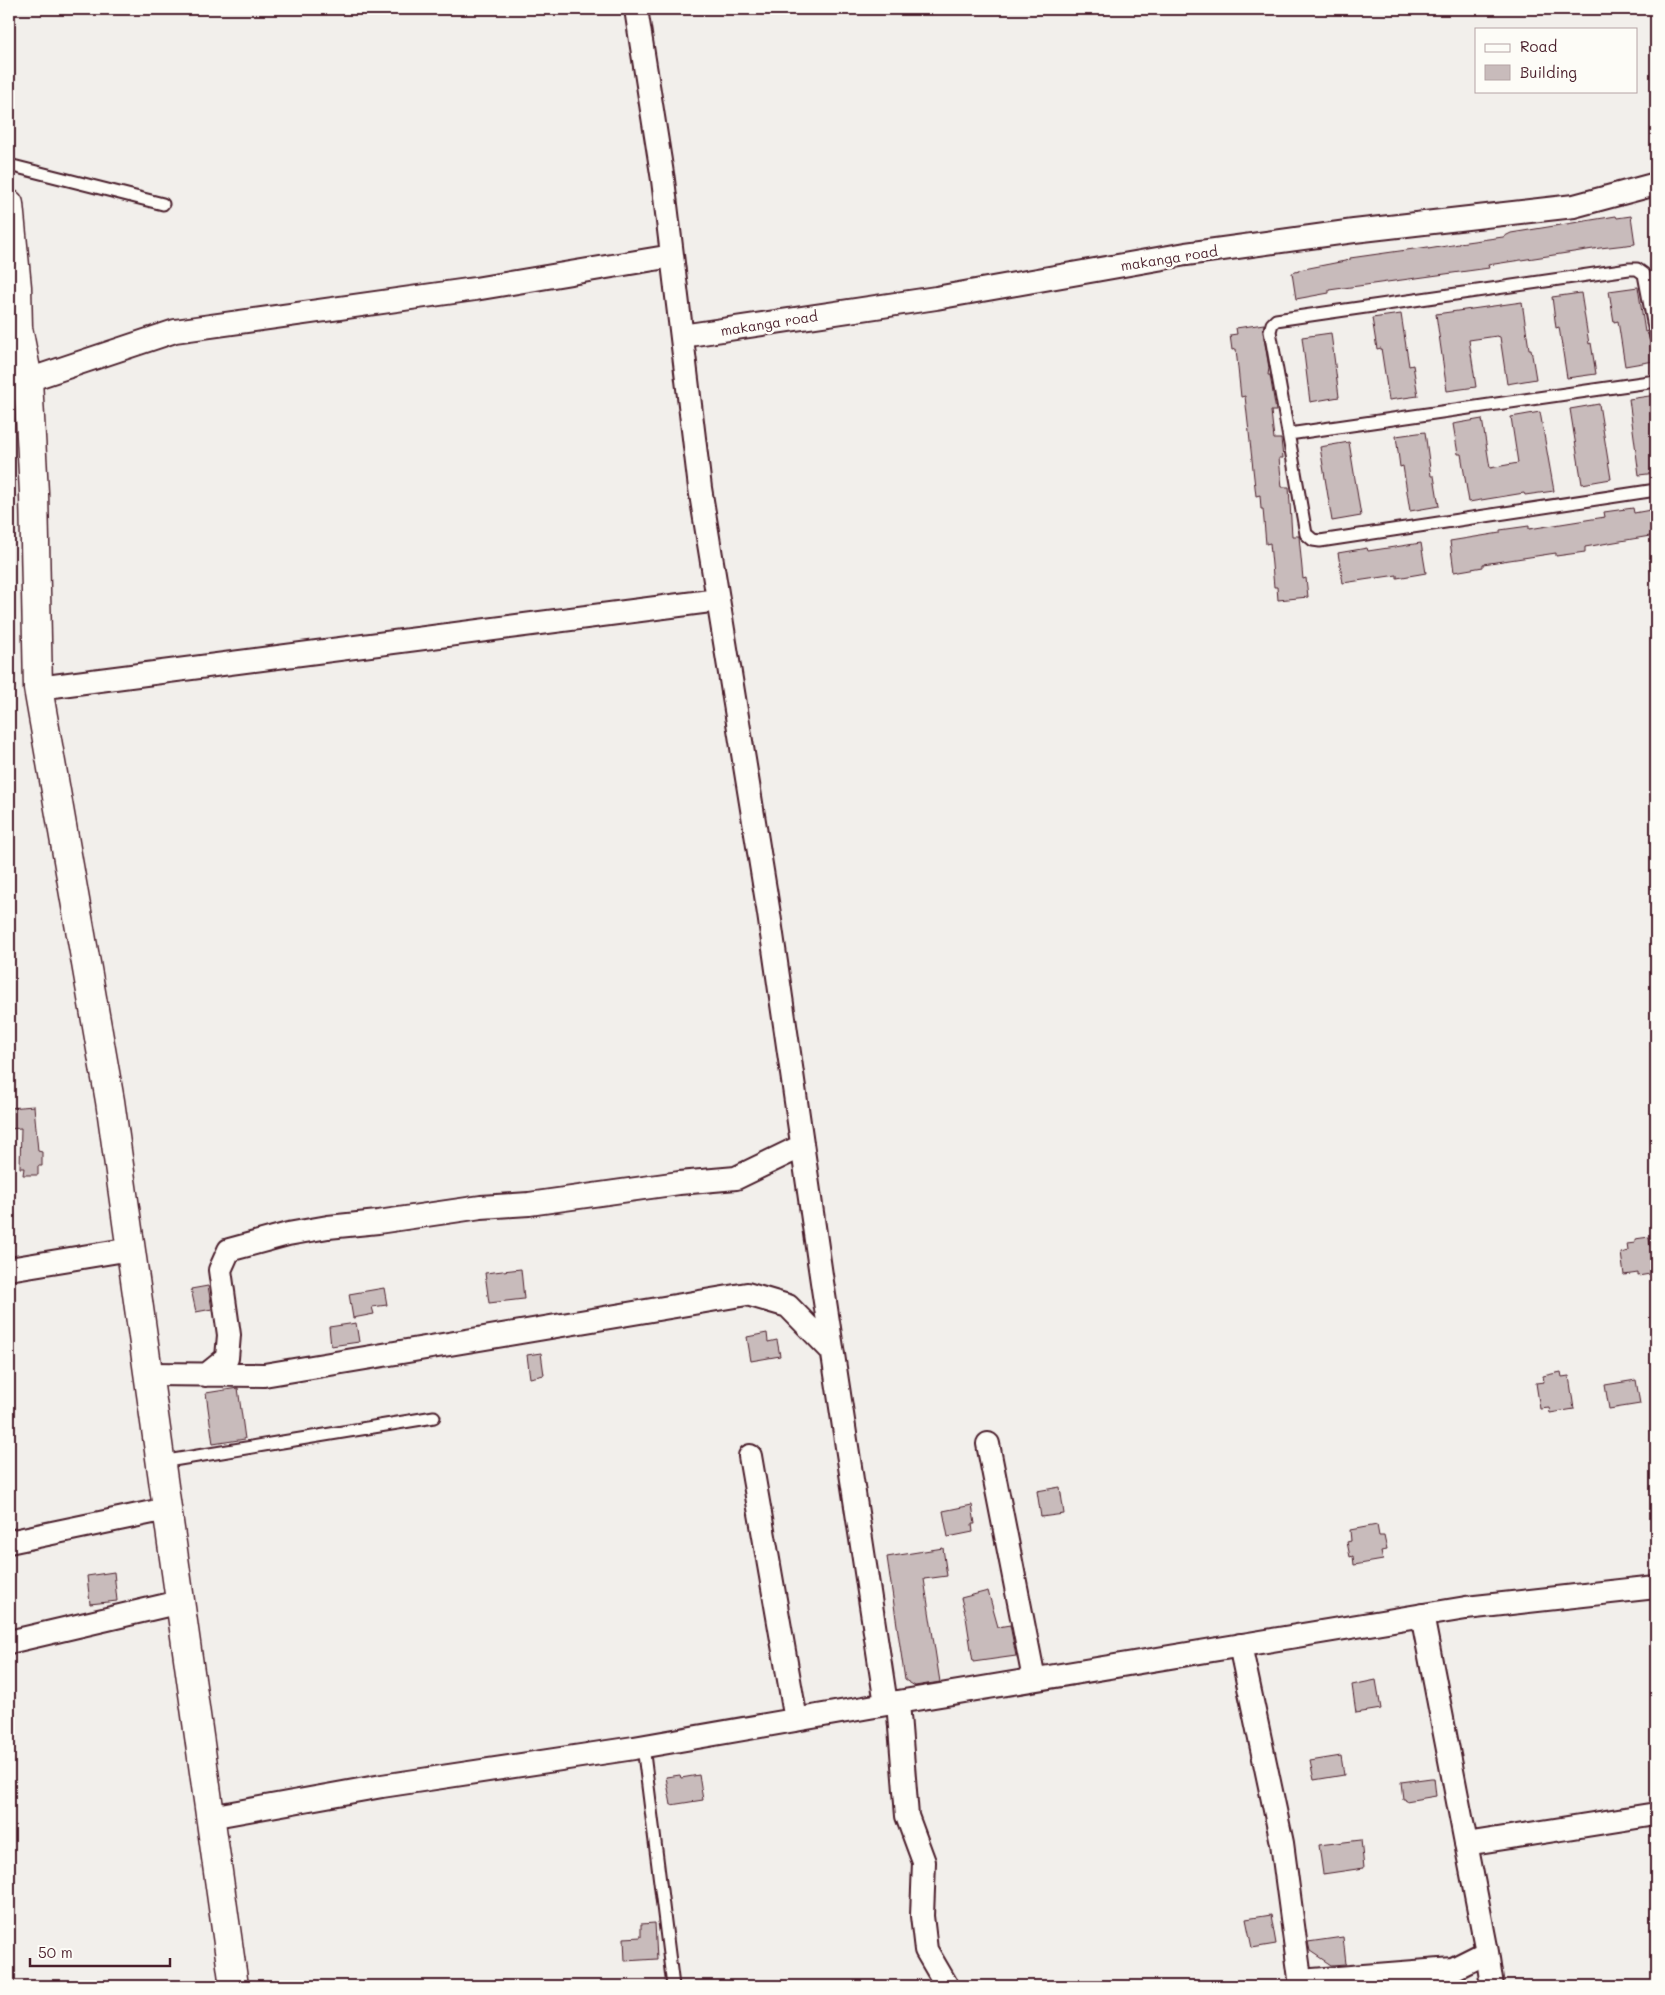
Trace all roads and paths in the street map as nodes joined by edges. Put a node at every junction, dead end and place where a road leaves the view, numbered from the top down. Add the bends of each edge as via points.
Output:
1 (636, 9) edge
2 (9, 165) edge
3 (1656, 184) edge
4 (163, 204) dead end
5 (9, 205) edge
6 (672, 256) junction
7 (682, 336) junction
8 (1656, 338) edge
9 (28, 380) junction
10 (1656, 381) edge
11 (1289, 434) junction
12 (1656, 490) edge
13 (718, 600) junction
14 (38, 688) junction
15 (802, 1146) junction
16 (131, 1249) junction
17 (9, 1270) edge
18 (832, 1352) junction
19 (150, 1374) junction
20 (206, 1375) junction
21 (434, 1417) dead end
22 (988, 1444) dead end
23 (750, 1456) dead end
24 (161, 1462) junction
25 (167, 1509) junction
26 (9, 1542) edge
27 (1656, 1587) edge
28 (180, 1602) junction
29 (1422, 1615) junction
30 (19, 1640) edge
31 (1240, 1645) junction
32 (9, 1659) edge
33 (1034, 1679) junction
34 (892, 1703) junction
35 (796, 1720) junction
36 (643, 1746) junction
37 (1656, 1814) edge
38 (210, 1817) junction
39 (1466, 1844) junction
40 (1487, 1952) junction
41 (1301, 1984) edge
42 (234, 1986) edge
43 (673, 1986) edge
44 (947, 1986) edge
45 (1492, 1986) edge

1 - 6 street
2 - 4 lane
3 - 7 street, makanga road via 1574,206 1186,254 936,298
5 - 9 street via 18,328
6 - 7 street
6 - 9 street via 475,289 175,331
7 - 13 street via 700,488
8 - 11 lane via 1644,274 1637,269 1276,320 1270,331
9 - 14 street
10 - 11 lane
11 - 12 lane via 1306,534 1313,540
13 - 14 street
13 - 15 street
14 - 16 street via 110,1101
15 - 18 street
15 - 20 street via 736,1178 328,1227 229,1250 220,1270 229,1335 227,1358
16 - 17 street
16 - 19 street
18 - 20 street via 788,1306 747,1294 264,1375
18 - 34 street
19 - 20 street
19 - 24 street
21 - 24 lane
22 - 33 street
23 - 35 street
24 - 25 street
25 - 26 street
25 - 28 street
27 - 29 street
28 - 30 street
28 - 38 street
29 - 31 street
29 - 39 street
30 - 32 street
31 - 33 street
31 - 41 street via 1282,1843
33 - 34 street
34 - 35 street
34 - 44 street via 907,1816 924,1862 922,1916 926,1950
35 - 36 street
36 - 38 street via 382,1786
36 - 43 lane
37 - 39 street
38 - 42 street
39 - 40 street
40 - 41 street via 1453,1969
40 - 45 street

